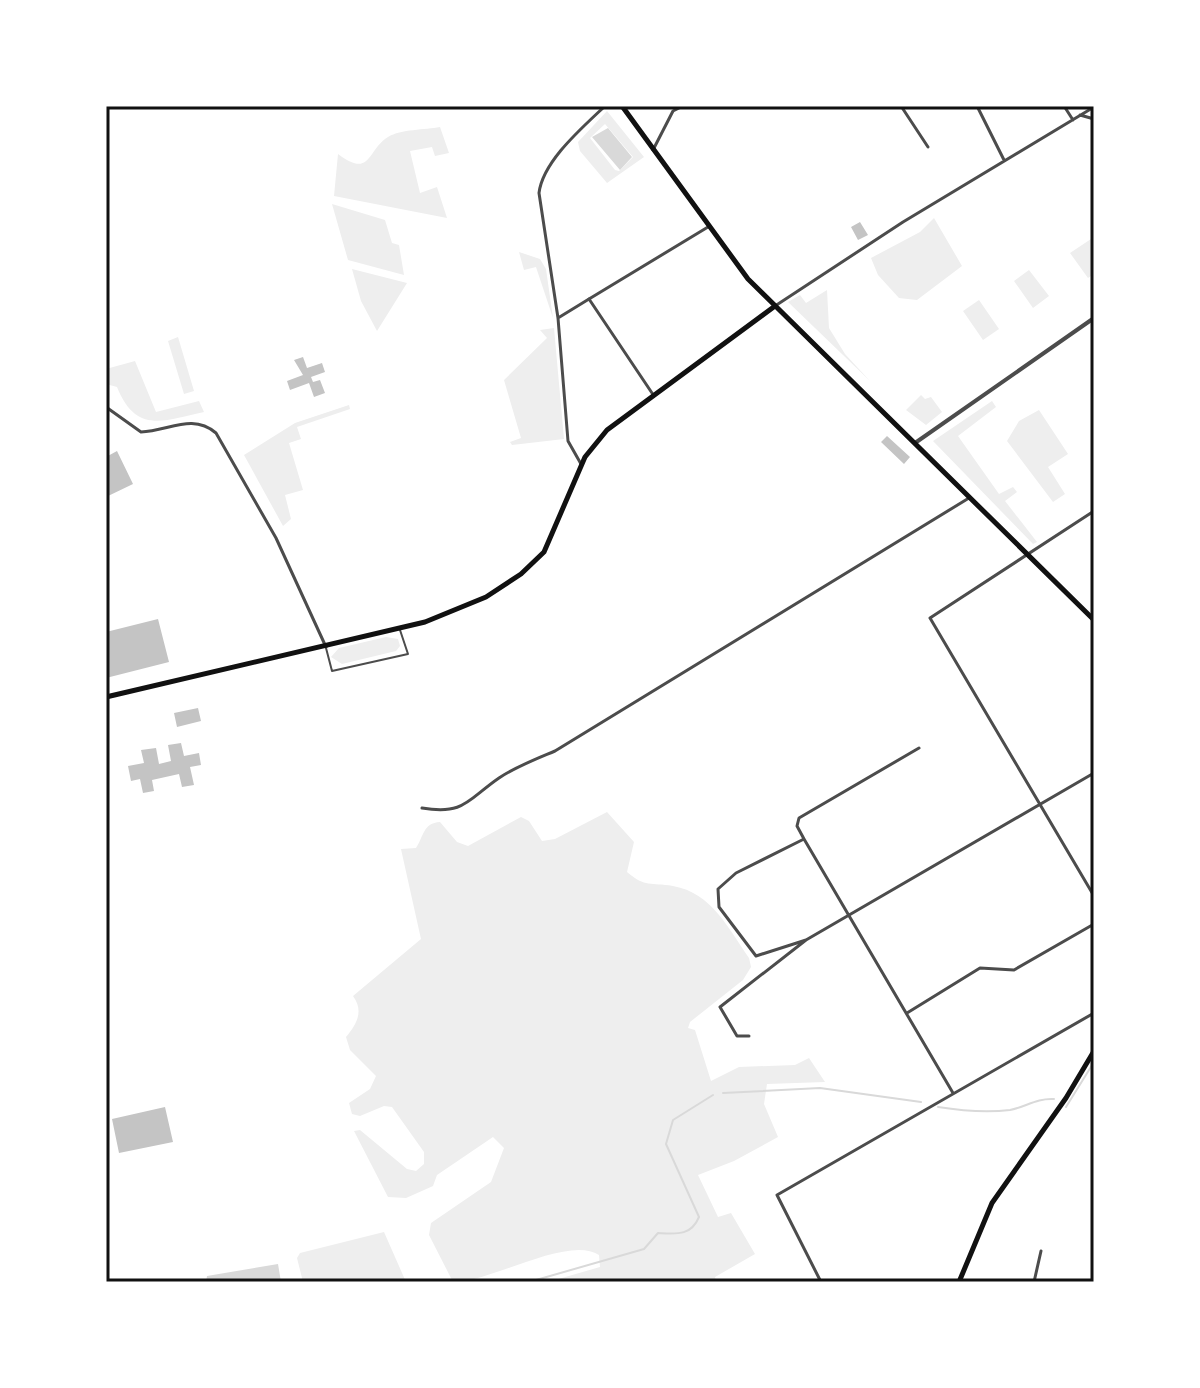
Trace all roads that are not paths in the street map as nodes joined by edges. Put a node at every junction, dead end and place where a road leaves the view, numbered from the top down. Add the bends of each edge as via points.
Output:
1 (605, 106) edge
2 (622, 106) edge
3 (683, 106) edge
4 (901, 106) edge
5 (977, 106) edge
6 (1064, 106) edge
7 (1094, 107) edge
8 (674, 108) edge
9 (1080, 115) junction
10 (1094, 119) edge
11 (1073, 120) junction
12 (928, 147) dead end
13 (653, 150) junction
14 (1004, 160) junction
15 (708, 227) junction
16 (589, 299) junction
17 (775, 306) junction
18 (558, 318) junction
19 (1094, 318) edge
20 (654, 396) junction
21 (106, 407) edge
22 (915, 443) junction
23 (582, 465) junction
24 (970, 498) junction
25 (1094, 511) edge
26 (1028, 554) junction
27 (1094, 620) edge
28 (400, 628) junction
29 (326, 647) junction
30 (106, 697) edge
31 (919, 748) dead end
32 (1094, 773) edge
33 (1039, 805) junction
34 (422, 808) dead end
35 (804, 839) junction
36 (1094, 896) edge
37 (850, 914) junction
38 (1094, 924) edge
39 (806, 940) junction
40 (907, 1013) junction
41 (1094, 1013) edge
42 (749, 1036) dead end
43 (1094, 1051) edge
44 (953, 1093) junction
45 (1041, 1251) dead end
46 (821, 1282) edge
47 (959, 1282) edge
48 (1034, 1282) edge

1 - 18 street via 557,158 540,186
2 - 13 main road
3 - 8 street
4 - 12 street
5 - 14 street
6 - 11 street
7 - 9 street
8 - 13 street
9 - 10 street
9 - 11 street
11 - 14 street
13 - 15 main road
14 - 17 street
15 - 16 street
15 - 17 main road
16 - 18 street
16 - 20 street
17 - 20 main road
17 - 22 main road
18 - 23 street via 568,441
19 - 22 street
20 - 23 main road via 607,430
21 - 29 street via 141,432 187,422 216,433 276,538
22 - 24 main road
23 - 28 main road via 551,538 534,563 463,608
24 - 26 main road
24 - 34 street via 555,751 497,779 464,807
25 - 26 street
26 - 27 main road
26 - 33 street via 930,618
28 - 29 main road
28 - 29 lane via 408,654 332,671
29 - 30 main road
31 - 35 street via 799,818
32 - 33 street
33 - 36 street
33 - 37 street
35 - 37 street
35 - 39 street via 736,873 718,889 716,898 756,956
37 - 39 street
37 - 40 street
38 - 40 street via 1014,970 980,968
39 - 42 street via 720,1007 737,1036
40 - 44 street
41 - 44 street
43 - 47 main road via 992,1203
44 - 46 street via 777,1195
45 - 48 street

